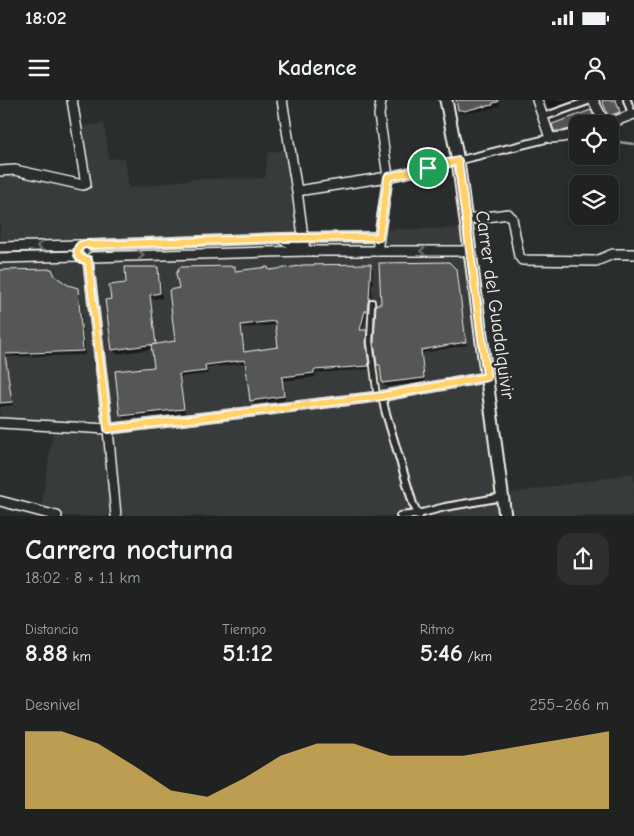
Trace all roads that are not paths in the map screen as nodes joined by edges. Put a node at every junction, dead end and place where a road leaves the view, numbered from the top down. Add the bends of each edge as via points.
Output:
1 (72, 100) edge
2 (282, 100) edge
3 (381, 100) edge
4 (446, 100) edge
5 (538, 100) edge
6 (592, 100) edge
7 (627, 100) edge
8 (633, 114) edge
9 (601, 115) edge
10 (543, 117) junction
11 (619, 119) edge
12 (569, 135) edge
13 (550, 138) junction
14 (458, 161) junction
15 (428, 168) joint
16 (0, 171) edge
17 (388, 177) junction
18 (297, 191) junction
19 (465, 220) junction
20 (379, 237) junction
21 (280, 238) junction
22 (304, 238) junction
23 (91, 245) junction
24 (0, 246) edge
25 (80, 246) junction
26 (305, 251) junction
27 (469, 251) junction
28 (377, 252) junction
29 (634, 254) edge
30 (79, 256) junction
31 (0, 258) edge
32 (90, 258) junction
33 (372, 302) dead end
34 (487, 377) junction
35 (380, 397) junction
36 (0, 424) edge
37 (108, 429) junction
38 (503, 497) junction
39 (0, 501) edge
40 (419, 515) edge
41 (57, 516) edge
42 (116, 516) edge
43 (400, 516) edge
44 (505, 516) edge

1 - 16 street via 86,184 15,170
2 - 18 street
3 - 17 street via 379,118
4 - 14 street, Carrer del Guadalquivir
5 - 10 street
6 - 9 street
6 - 10 street
7 - 8 street
8 - 11 street
10 - 13 street
12 - 13 street
13 - 14 street
14 - 15 street
14 - 19 street, Carrer del Guadalquivir
15 - 17 street
17 - 18 street
17 - 20 street
18 - 22 street
19 - 27 street, Carrer del Guadalquivir
19 - 29 street via 508,214 512,218 522,260 596,261 613,254
20 - 22 street
20 - 28 street
21 - 22 street
21 - 23 street
21 - 26 street
22 - 26 street
23 - 25 street via 84,243
23 - 32 street via 94,250
25 -> 24 street
25 - 30 street
26 - 28 street
32 -> 26 street
27 -> 28 street
27 - 34 street, Carrer del Guadalquivir
30 - 31 street
30 - 32 street via 81,259
32 - 37 street
33 - 35 lane via 370,342
34 - 35 street
34 - 38 street, Carrer del Guadalquivir
35 - 37 street
35 - 40 street
36 - 37 street
37 - 42 street
38 - 40 street
38 - 44 street, Carrer del Guadalquivir
39 - 41 street
40 - 43 street

